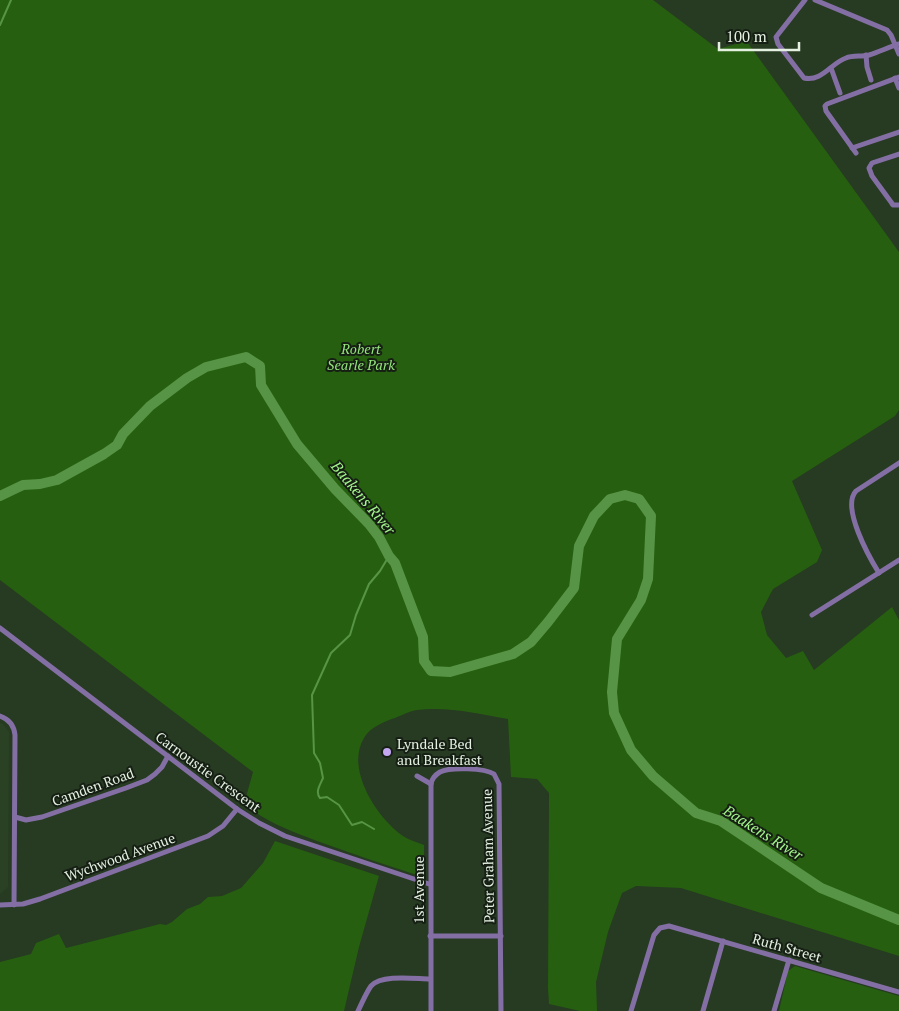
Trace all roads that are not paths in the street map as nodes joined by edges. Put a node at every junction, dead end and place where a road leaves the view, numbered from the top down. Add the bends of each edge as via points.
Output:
1 (805, 0) edge
2 (815, 0) edge
3 (897, 45) edge
4 (899, 54) edge
5 (866, 56) junction
6 (831, 68) junction
7 (897, 77) edge
8 (872, 80) dead end
9 (899, 88) edge
10 (840, 93) dead end
11 (899, 132) edge
12 (852, 148) junction
13 (856, 154) dead end
14 (899, 154) edge
15 (899, 205) edge
16 (899, 463) edge
17 (899, 560) edge
18 (878, 573) junction
19 (812, 615) dead end
20 (0, 628) edge
21 (0, 716) edge
22 (168, 756) junction
23 (418, 776) dead end
24 (431, 784) junction
25 (237, 809) junction
26 (15, 817) junction
27 (430, 884) junction
28 (0, 904) edge
29 (14, 905) junction
30 (430, 936) junction
31 (501, 936) junction
32 (723, 940) junction
33 (789, 960) junction
34 (430, 979) junction
35 (899, 992) edge
36 (358, 1011) edge
37 (431, 1011) edge
38 (501, 1011) edge
39 (631, 1011) edge
40 (702, 1011) edge
41 (774, 1011) edge

1 - 6 street via 778,34 777,42 804,78 812,79
2 - 3 street via 885,29
3 - 4 street
3 - 5 street
5 - 6 street via 848,57
5 - 8 street
6 - 10 street
7 - 9 street
7 - 12 street via 824,108
11 - 12 street
12 - 13 street
14 - 15 street via 872,163 869,168 891,202
16 - 18 street via 856,491 851,498 862,545
17 - 18 street
18 - 19 street
20 - 22 street, Carnoustie Crescent
21 - 26 street via 8,720 14,731
22 - 25 street, Carnoustie Crescent
22 - 26 street, Camden Road via 162,767 147,780 42,817 26,820
23 - 24 street
24 - 27 street, 1st Avenue
24 - 31 street, Peter Graham Avenue via 435,775 446,770 484,770 492,772 498,779
25 - 27 street, Carnoustie Crescent via 285,836
25 - 29 street, Wychwood Avenue via 223,826 208,836 40,899
26 - 29 street
27 - 30 street, 1st Avenue
28 - 29 street, Wychwood Avenue
30 - 31 street
30 - 34 street, 1st Avenue
31 - 38 street, Peter Graham Avenue
32 - 33 street, Ruth Street
32 - 39 street, Ruth Street via 669,926 660,928 654,935
32 - 40 street
33 - 35 street, Ruth Street
33 - 41 street
34 - 36 street via 377,981 370,987
34 - 37 street, 1st Avenue

